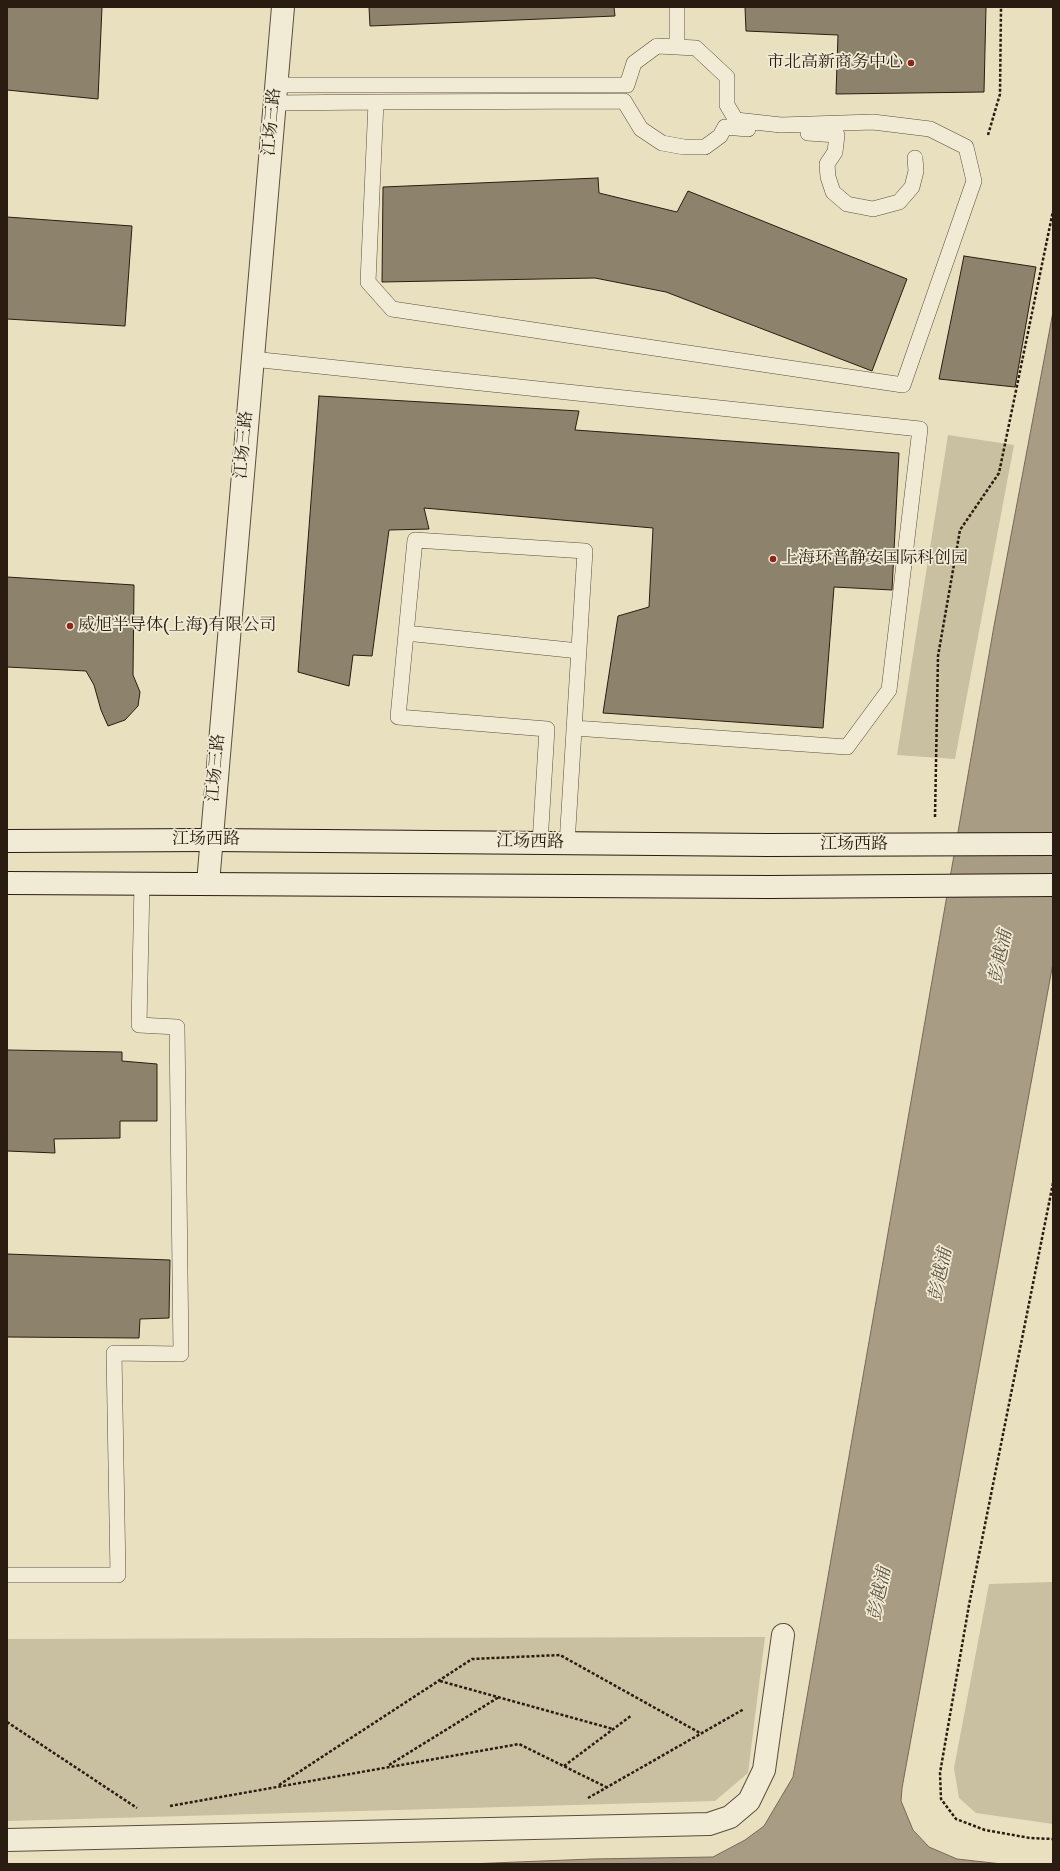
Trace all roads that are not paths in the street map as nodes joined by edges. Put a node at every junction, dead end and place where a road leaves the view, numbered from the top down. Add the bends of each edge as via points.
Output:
1 (282, 7) edge
2 (677, 7) edge
3 (677, 47) junction
4 (626, 85) junction
5 (275, 94) junction
6 (624, 101) junction
7 (376, 102) junction
8 (727, 105) junction
9 (725, 128) junction
10 (915, 158) dead end
11 (252, 359) junction
12 (406, 633) junction
13 (579, 651) junction
14 (574, 728) junction
15 (211, 840) junction
16 (7, 841) edge
17 (540, 843) junction
18 (567, 844) junction
19 (1053, 844) edge
20 (7, 883) edge
21 (142, 883) junction
22 (208, 883) junction
23 (1053, 885) edge
24 (7, 1575) edge
25 (784, 1635) dead end
26 (7, 1840) edge

1 - 5 main road, 江场三路
2 - 3 lane
3 - 4 lane via 657,46 634,63
3 - 8 lane via 696,48 727,77
4 - 5 lane
4 - 6 lane
5 - 7 lane
5 - 11 main road, 江场三路
6 - 7 lane
6 - 9 lane via 641,130 662,143 705,147 720,136
7 - 8 lane via 368,282 392,309 903,385 974,181 966,147 930,129 873,122 781,125 736,120
8 - 9 lane
9 - 10 lane via 837,135 835,152 827,164 833,192 847,204 874,209 899,202 907,196 916,171
11 - 14 lane via 920,429 889,690 847,748
11 - 15 main road, 江场三路
12 - 13 lane
12 - 13 lane via 415,540 586,551
12 - 17 lane via 398,717 547,729
13 - 14 lane
14 - 18 lane
15 - 16 main road, 江场西路
15 - 17 main road, 江场西路
15 - 22 main road, 江场三路
17 - 18 main road, 江场西路
18 - 19 main road, 江场西路
20 - 21 main road
21 - 22 main road
21 - 24 lane via 139,1025 177,1027 181,1354 114,1353 118,1575
22 - 23 main road via 934,887
25 - 26 main road via 764,1770 749,1801 730,1817 709,1824

